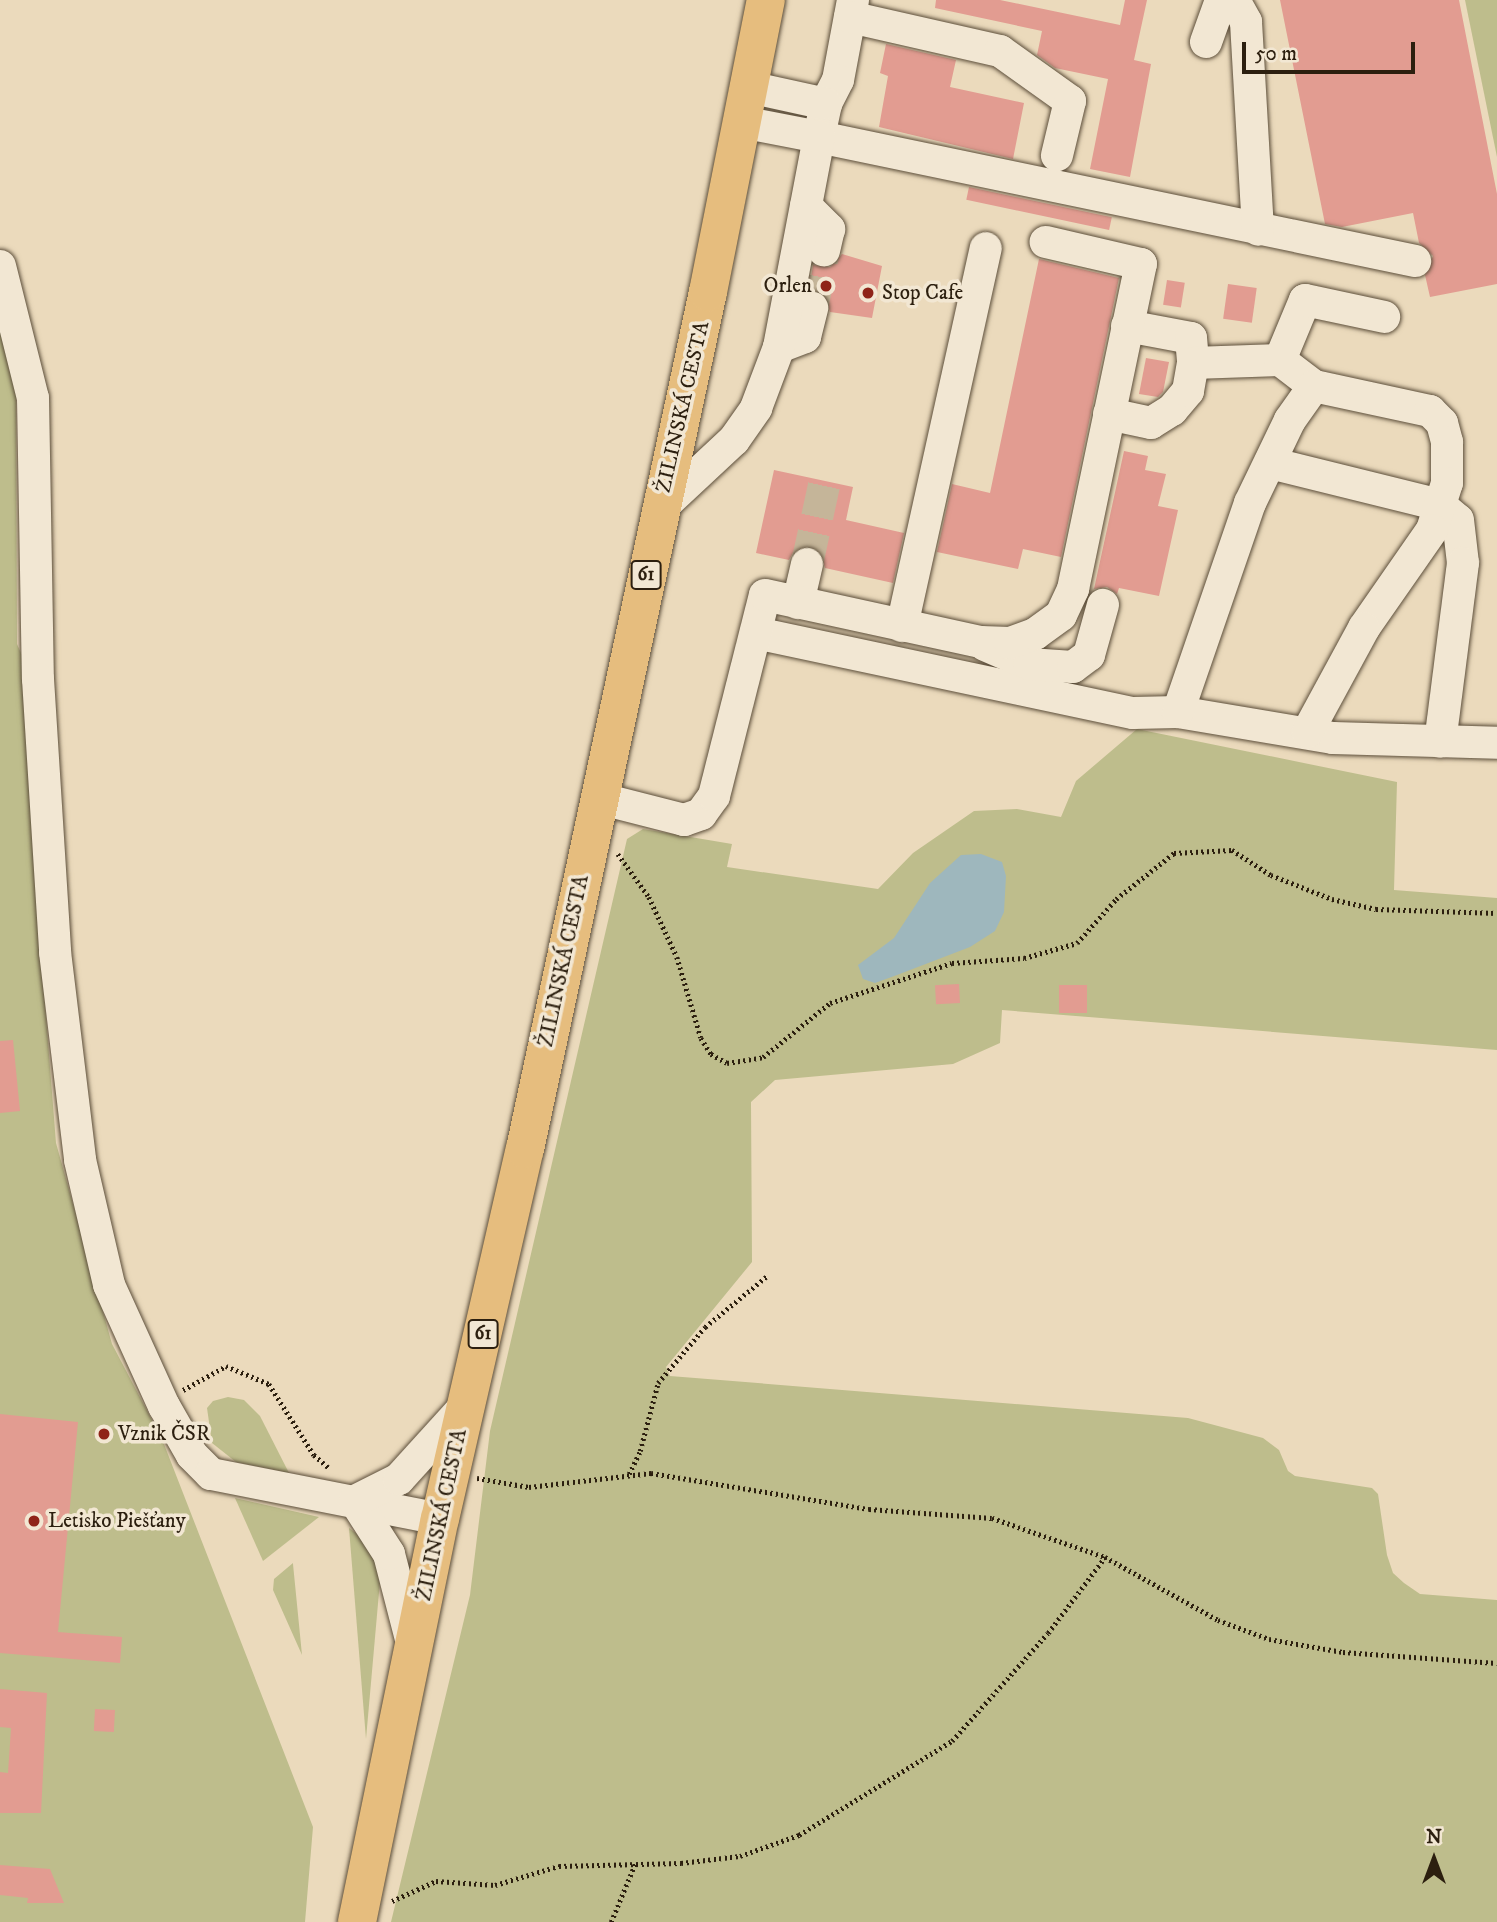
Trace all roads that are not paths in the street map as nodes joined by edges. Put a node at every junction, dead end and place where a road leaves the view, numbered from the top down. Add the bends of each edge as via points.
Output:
1 (766, 0) edge
2 (1221, 0) edge
3 (1234, 0) edge
4 (852, 8) edge
5 (1206, 42) dead end
6 (745, 104) junction
7 (826, 104) junction
8 (819, 137) junction
9 (1057, 155) dead end
10 (806, 206) junction
11 (1258, 230) junction
12 (1046, 242) dead end
13 (832, 244) dead end
14 (986, 248) dead end
15 (1415, 261) dead end
16 (0, 266) edge
17 (1384, 317) dead end
18 (1127, 326) junction
19 (1280, 360) junction
20 (1192, 363) junction
21 (1314, 386) junction
22 (1109, 414) junction
23 (1270, 463) junction
24 (1440, 505) junction
25 (661, 508) junction
26 (807, 564) tunnel mouth
27 (798, 603) junction
28 (1103, 605) dead end
29 (902, 626) junction
30 (756, 632) junction
31 (981, 642) junction
32 (1178, 712) junction
33 (1307, 733) junction
34 (1440, 742) junction
35 (1497, 743) edge
36 (598, 798) junction
37 (466, 1405) junction
38 (355, 1501) junction
39 (440, 1518) junction
40 (413, 1648) junction
41 (360, 1911) edge

1 - 6 main road, ŽILINSKÁ CESTA / 61
2 - 5 lane
3 - 11 lane via 1245,22
4 - 7 lane via 838,80
4 - 9 lane via 1000,51 1070,100
6 - 7 lane
6 - 8 lane
6 - 25 main road, ŽILINSKÁ CESTA / 61
7 - 8 lane
8 - 10 lane
8 - 11 lane
10 - 13 lane
10 - 25 lane via 807,326 734,440
11 - 15 lane
12 - 18 lane via 1141,264
14 - 29 lane
16 - 38 lane via 33,398 38,679 55,952 80,1160 109,1285 164,1406 192,1455 211,1474
17 - 19 lane via 1305,300
18 - 20 lane via 1191,338
18 - 22 lane
19 - 20 lane
19 - 21 lane
20 - 22 lane via 1188,391 1172,410 1151,423
21 - 23 lane via 1290,420
21 - 24 lane via 1430,411 1442,423 1447,442 1447,483
22 - 31 lane via 1073,589 1061,615 1052,626 1010,643
23 - 24 lane
23 - 32 lane via 1250,503
24 - 33 lane via 1432,530 1364,628
24 - 34 lane via 1458,520 1463,563
25 - 36 main road, ŽILINSKÁ CESTA / 61
26 - 27 lane
27 - 29 lane
27 - 30 lane via 765,595
28 - 31 lane via 1089,655 1073,667 1029,664 998,654
29 - 31 lane
30 - 32 lane via 1107,708
30 - 36 lane via 714,796 701,814 684,820
32 - 33 lane
33 - 34 lane
34 - 35 lane
36 - 37 main road, ŽILINSKÁ CESTA / 61
37 - 38 lane via 398,1479
37 - 39 main road, ŽILINSKÁ CESTA / 61
38 - 39 lane
38 - 40 lane via 389,1553
39 - 40 main road, ŽILINSKÁ CESTA / 61
40 - 41 main road, ŽILINSKÁ CESTA / 61

